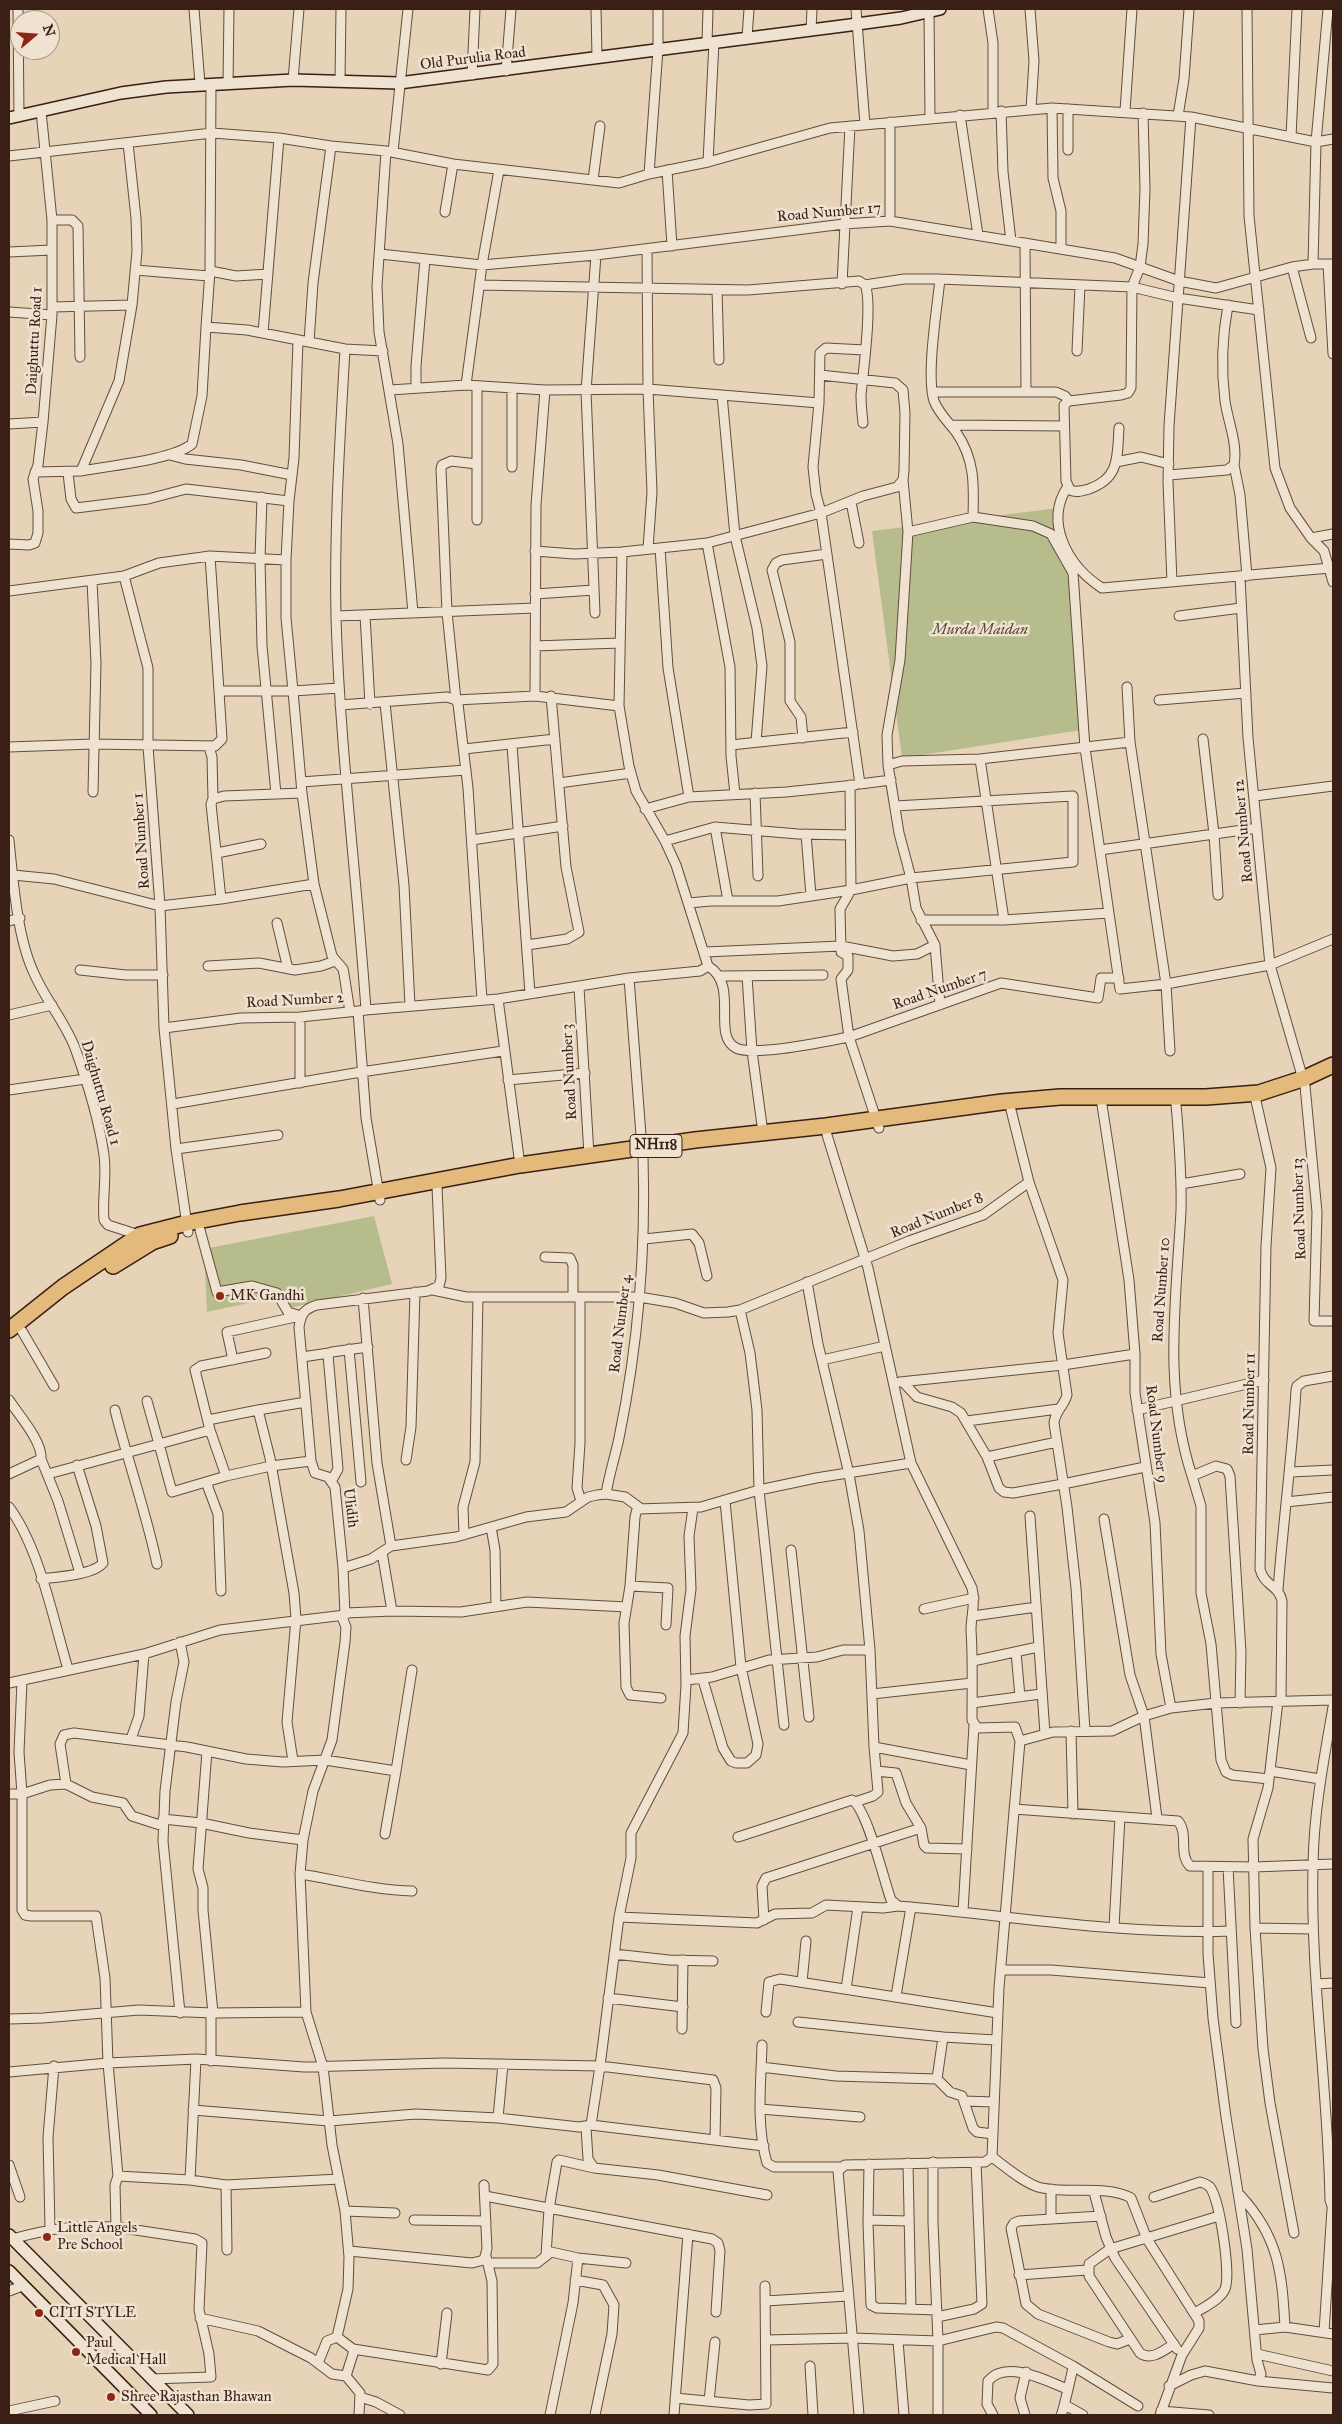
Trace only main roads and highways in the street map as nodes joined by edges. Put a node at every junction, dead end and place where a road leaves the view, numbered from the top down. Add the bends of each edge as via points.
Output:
1 (935, 10) edge
2 (901, 14) edge
3 (14, 117) edge
4 (1333, 1065) edge
5 (1333, 1073) edge
6 (1305, 1082) junction
7 (877, 1124) junction
8 (642, 1152) junction
9 (379, 1196) junction
10 (15, 1330) edge
11 (9, 1341) edge
12 (10, 2237) edge
13 (9, 2271) edge
14 (151, 2415) edge
15 (188, 2415) edge

1 - 2 main road, Old Purulia Road
2 - 3 main road, Old Purulia Road via 858,24 399,83 293,80 206,84 121,93
4 - 6 highway, NH118
5 - 6 highway, NH118
6 - 7 highway, NH118 via 1259,1094 1214,1097 1036,1099
6 - 7 highway, NH118 via 1256,1101 1011,1110
7 - 8 highway, NH118 via 762,1133
7 - 8 highway, NH118 via 827,1135
8 - 9 highway, NH118
8 - 9 highway, NH118 via 588,1155 520,1165
9 - 10 highway, NH118 via 146,1239
10 - 11 highway, NH118
12 - 15 main road
13 - 14 main road

